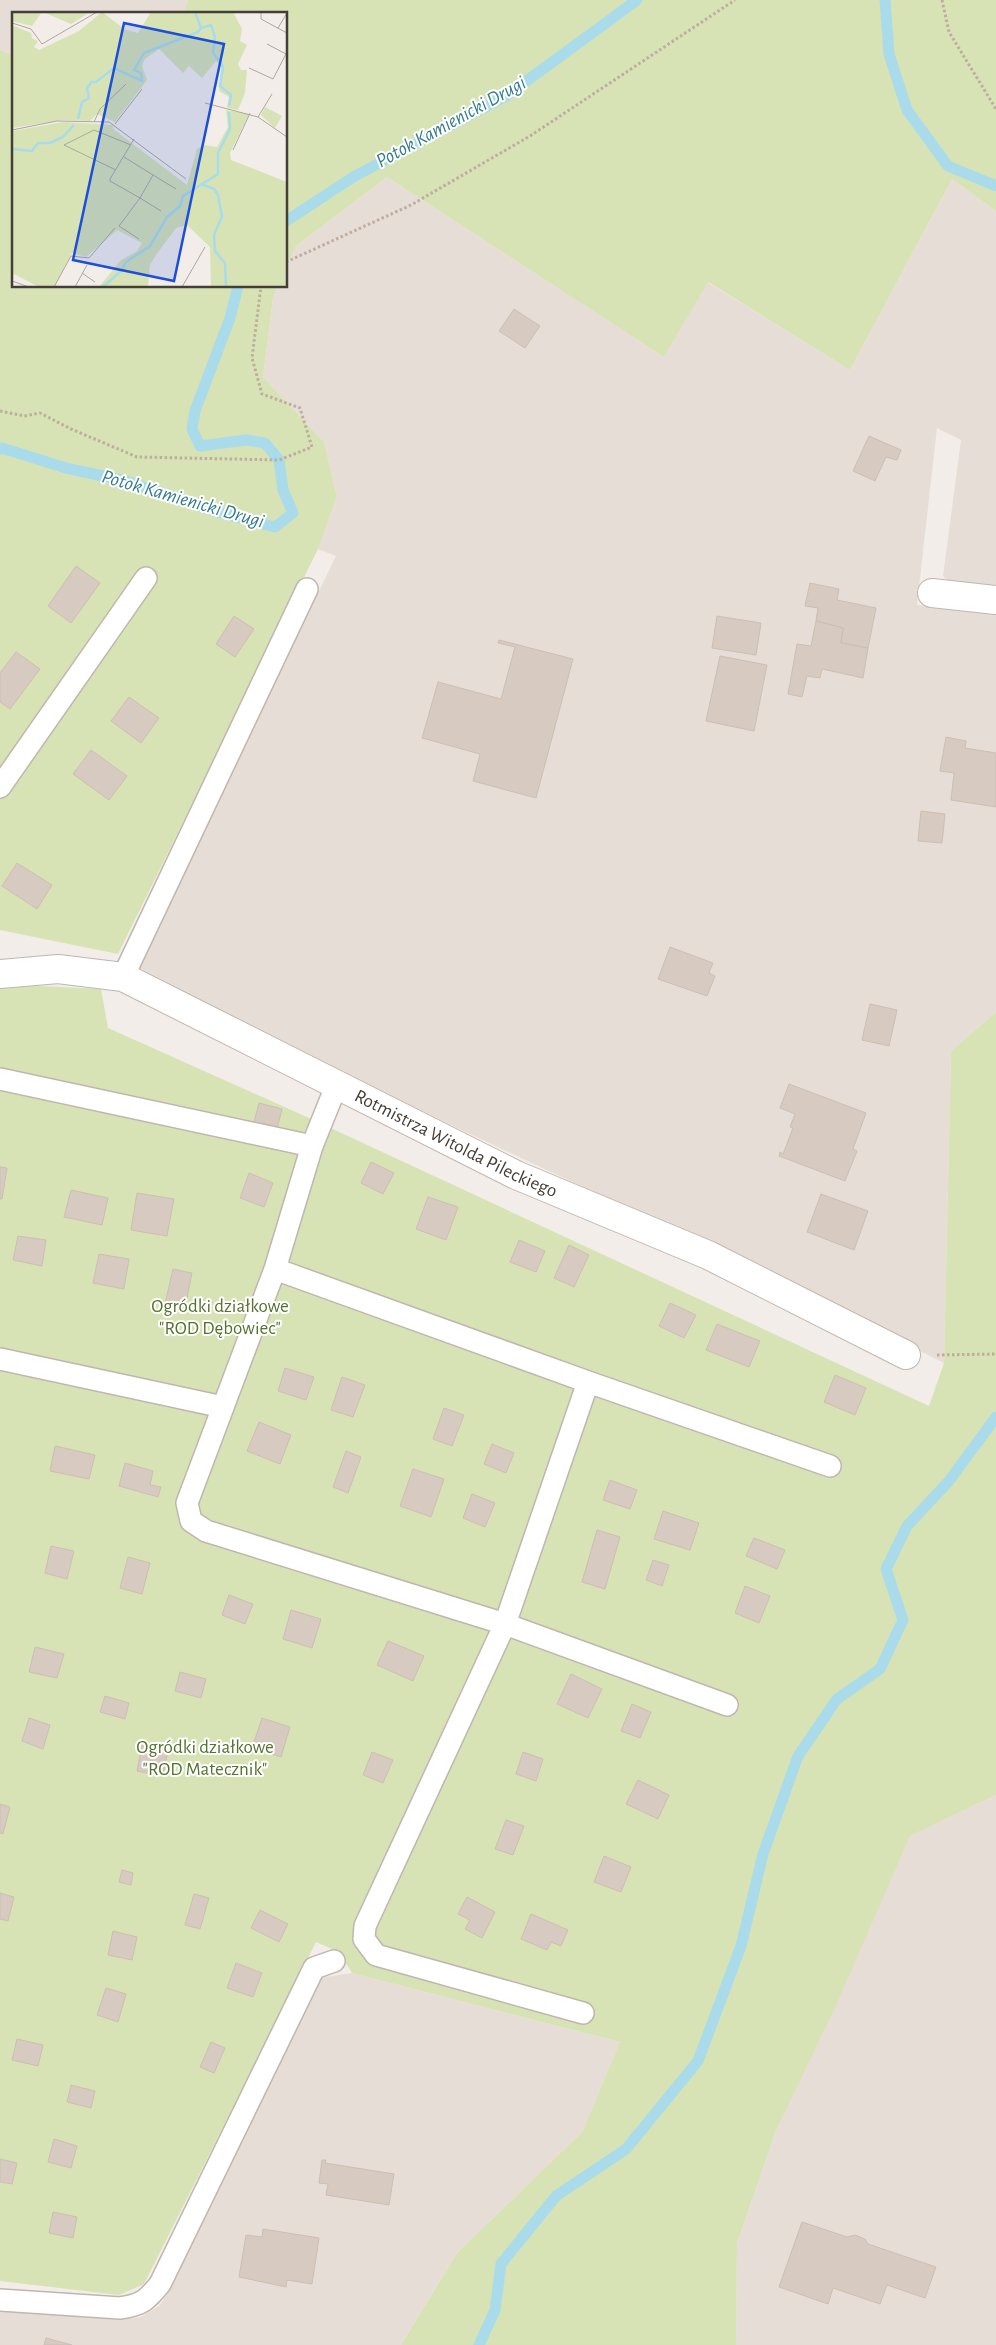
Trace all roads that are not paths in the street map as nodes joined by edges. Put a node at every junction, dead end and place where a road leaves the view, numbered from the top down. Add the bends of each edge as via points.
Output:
1 (146, 578) dead end
2 (307, 589) dead end
3 (932, 593) dead end
4 (996, 600) edge
5 (0, 787) edge
6 (0, 974) edge
7 (124, 977) junction
8 (0, 1079) edge
9 (337, 1084) junction
10 (312, 1146) junction
11 (275, 1269) junction
12 (906, 1355) road end
13 (0, 1358) edge
14 (588, 1382) junction
15 (223, 1407) junction
16 (830, 1466) dead end
17 (505, 1624) junction
18 (727, 1705) dead end
19 (334, 1961) dead end
20 (583, 2013) dead end
21 (0, 2300) edge

1 - 5 lane
2 - 7 lane
3 - 4 street
6 - 7 street, Rotmistrza Witolda Pileckiego via 58,969
7 - 9 street, Rotmistrza Witolda Pileckiego
8 - 10 lane
9 - 10 lane
9 - 12 street, Rotmistrza Witolda Pileckiego via 516,1175 708,1255
10 - 11 lane
11 - 14 lane
11 - 15 lane
13 - 15 lane
14 - 16 lane
14 - 17 lane
15 - 17 lane via 187,1503 191,1521 206,1531
17 - 18 lane
17 - 20 lane via 365,1926 364,1938 376,1955
19 - 21 lane via 314,1968 160,2284 147,2300 120,2308

